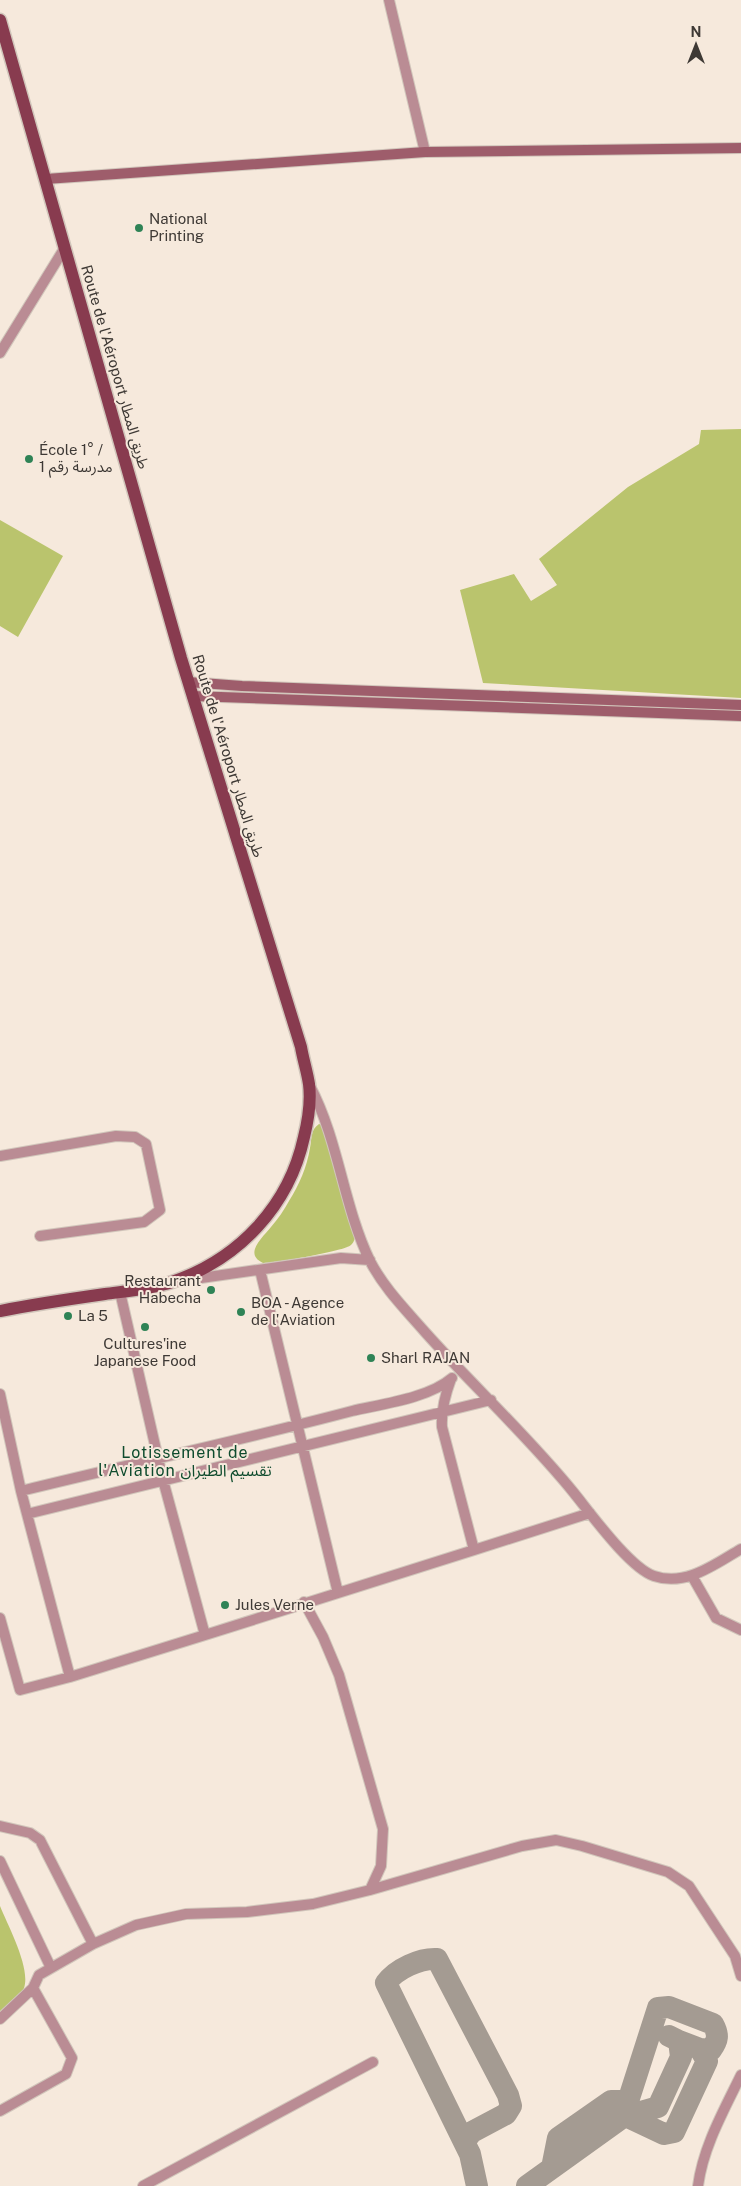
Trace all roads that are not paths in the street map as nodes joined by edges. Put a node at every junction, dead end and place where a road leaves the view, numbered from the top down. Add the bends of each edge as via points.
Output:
1 (389, 0) edge
2 (0, 20) edge
3 (741, 148) edge
4 (425, 152) junction
5 (46, 179) junction
6 (64, 249) junction
7 (0, 352) edge
8 (188, 682) junction
9 (192, 696) junction
10 (493, 696) junction
11 (741, 704) edge
12 (493, 707) junction
13 (741, 716) edge
14 (309, 1085) junction
15 (0, 1156) edge
16 (40, 1236) dead end
17 (370, 1260) junction
18 (260, 1270) junction
19 (171, 1282) junction
20 (120, 1292) junction
21 (0, 1310) edge
22 (458, 1369) junction
23 (451, 1379) junction
24 (0, 1394) edge
25 (491, 1400) junction
26 (442, 1413) junction
27 (296, 1426) junction
28 (302, 1447) junction
29 (158, 1457) junction
30 (163, 1480) junction
31 (21, 1491) junction
32 (590, 1513) junction
33 (27, 1514) junction
34 (741, 1549) edge
35 (474, 1550) junction
36 (692, 1576) junction
37 (338, 1593) junction
38 (304, 1602) junction
39 (0, 1618) edge
40 (741, 1630) edge
41 (205, 1635) junction
42 (70, 1677) junction
43 (0, 1826) edge
44 (0, 1861) edge
45 (370, 1890) junction
46 (94, 1944) junction
47 (51, 1968) junction
48 (741, 1976) edge
49 (33, 1988) junction
50 (0, 2019) edge
51 (373, 2062) dead end
52 (741, 2075) edge
53 (0, 2111) edge
54 (143, 2186) edge
55 (698, 2186) edge

1 - 4 street
2 - 5 main road, Route de l'Aéroport طريق المطار
3 - 4 main road
4 - 5 main road
5 - 6 main road, Route de l'Aéroport طريق المطار
6 - 7 street
6 - 8 main road, Route de l'Aéroport طريق المطار
8 - 9 main road, Route de l'Aéroport طريق المطار
8 - 10 main road
9 - 12 main road
9 - 14 main road, Route de l'Aéroport طريق المطار via 301,1047
10 - 11 main road
10 - 12 main road
12 - 13 main road
14 - 17 street via 332,1138 354,1218
14 - 19 main road, Route de l'Aéroport طريق المطار via 307,1124 301,1149 282,1195 252,1234 233,1251
15 - 16 street via 116,1136 135,1137 146,1144 160,1210 144,1222
17 - 18 street via 341,1258
17 - 22 street via 388,1290
18 - 19 street
18 - 27 street
19 - 20 main road, Route de l'Aéroport طريق المطار
20 - 21 main road, Route de l'Aéroport طريق المطار
20 - 29 street
22 - 23 street
22 - 25 street
23 - 26 street
23 - 27 street via 429,1391
24 - 31 street
25 - 26 street
25 - 32 street via 544,1456
26 - 28 street
26 - 35 street via 442,1427
27 - 28 street
27 - 29 street
28 - 30 street
28 - 37 street
29 - 30 street
29 - 31 street
30 - 33 street
30 - 41 street
31 - 33 street
32 - 35 street
32 - 36 street via 644,1572 671,1580
33 - 42 street
34 - 36 street
35 - 37 street
36 - 40 street via 716,1618
37 - 38 street
38 - 41 street
38 - 45 street via 339,1675 383,1829 381,1866
39 - 42 street via 20,1690
41 - 42 street
43 - 46 street via 30,1833 40,1840
44 - 47 street
45 - 46 street via 313,1904 247,1912 186,1914 136,1926
45 - 48 street via 522,1846 556,1840 582,1846 668,1872 689,1886 735,1956
46 - 47 street
47 - 49 street via 39,1975
49 - 50 street
49 - 53 street via 72,2058 66,2074
51 - 54 street
52 - 55 street via 703,2162

